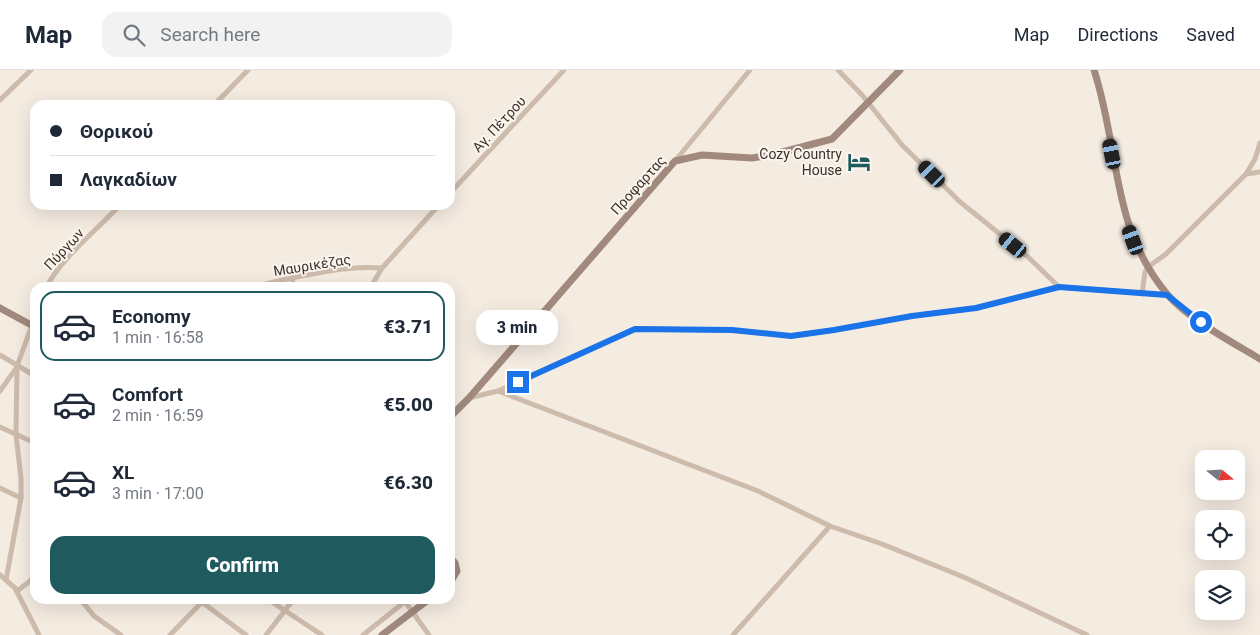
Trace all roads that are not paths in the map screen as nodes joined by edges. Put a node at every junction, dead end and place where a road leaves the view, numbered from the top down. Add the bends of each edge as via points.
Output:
1 (31, 70) edge
2 (248, 70) edge
3 (564, 70) edge
4 (750, 70) edge
5 (838, 70) edge
6 (900, 70) edge
7 (1094, 70) edge
8 (0, 100) edge
9 (219, 100) edge
10 (869, 102) junction
11 (1260, 143) edge
12 (675, 161) junction
13 (1260, 172) edge
14 (1246, 174) junction
15 (455, 188) edge
16 (115, 210) edge
17 (434, 210) edge
18 (1148, 267) junction
19 (382, 268) junction
20 (292, 278) junction
21 (49, 282) edge
22 (274, 282) edge
23 (293, 282) edge
24 (374, 282) edge
25 (1059, 287) junction
26 (1142, 294) junction
27 (1167, 295) junction
28 (0, 308) edge
29 (30, 324) edge
30 (30, 335) edge
31 (0, 356) edge
32 (1260, 359) edge
33 (17, 366) junction
34 (30, 373) edge
35 (0, 391) edge
36 (498, 391) junction
37 (469, 398) junction
38 (455, 412) edge
39 (0, 427) edge
40 (16, 435) junction
41 (30, 441) edge
42 (0, 488) edge
43 (21, 498) junction
44 (830, 526) junction
45 (0, 575) edge
46 (6, 580) junction
47 (30, 581) edge
48 (17, 591) junction
49 (84, 604) edge
50 (199, 604) edge
51 (206, 604) edge
52 (275, 604) edge
53 (289, 604) edge
54 (401, 604) edge
55 (408, 604) edge
56 (422, 604) edge
57 (284, 610) junction
58 (412, 611) junction
59 (39, 635) edge
60 (121, 635) edge
61 (170, 635) edge
62 (246, 635) edge
63 (266, 635) edge
64 (322, 635) edge
65 (363, 635) edge
66 (382, 635) edge
67 (429, 635) edge
68 (734, 635) edge
69 (1087, 635) edge

1 - 8 street
2 - 9 street
3 - 15 street, Αγ. Πέτρου
4 - 12 street
5 - 10 street
6 - 10 street, Προφαρτας
7 - 18 street via 1123,209 1133,240
10 - 12 street, Προφαρτας via 832,139 752,158 702,155
10 - 25 street via 902,145 959,201 1027,256
11 - 14 street
12 - 37 street, Προφαρτας
13 - 14 street
14 - 18 street via 1166,254
16 - 21 street, Πύργων
17 - 19 street
18 - 26 street
18 - 27 street
19 - 20 street, Μαυρικέζας
19 - 24 street
20 - 22 street, Μαυρικέζας
20 - 23 street
25 - 26 street
25 - 36 street via 976,308 791,336 732,330 635,329
26 - 27 street
27 - 32 street via 1201,322
28 - 29 street
30 - 33 street
31 - 33 street
33 - 34 street
33 - 35 street
33 - 40 street
36 - 37 street
36 - 44 street via 758,491
37 - 38 street, Προφαρτας
39 - 40 street
40 - 41 street
40 - 43 street
42 - 43 street
43 - 46 street
44 - 68 street
44 - 69 street via 966,578
45 - 46 street
46 - 48 street
47 - 48 street
48 - 59 street
49 - 60 street via 94,616
50 - 61 street
51 - 62 street
52 - 57 street
53 - 57 street
54 - 65 street
55 - 58 street
56 - 58 street
57 - 63 street
57 - 64 street
58 - 66 street
58 - 67 street

